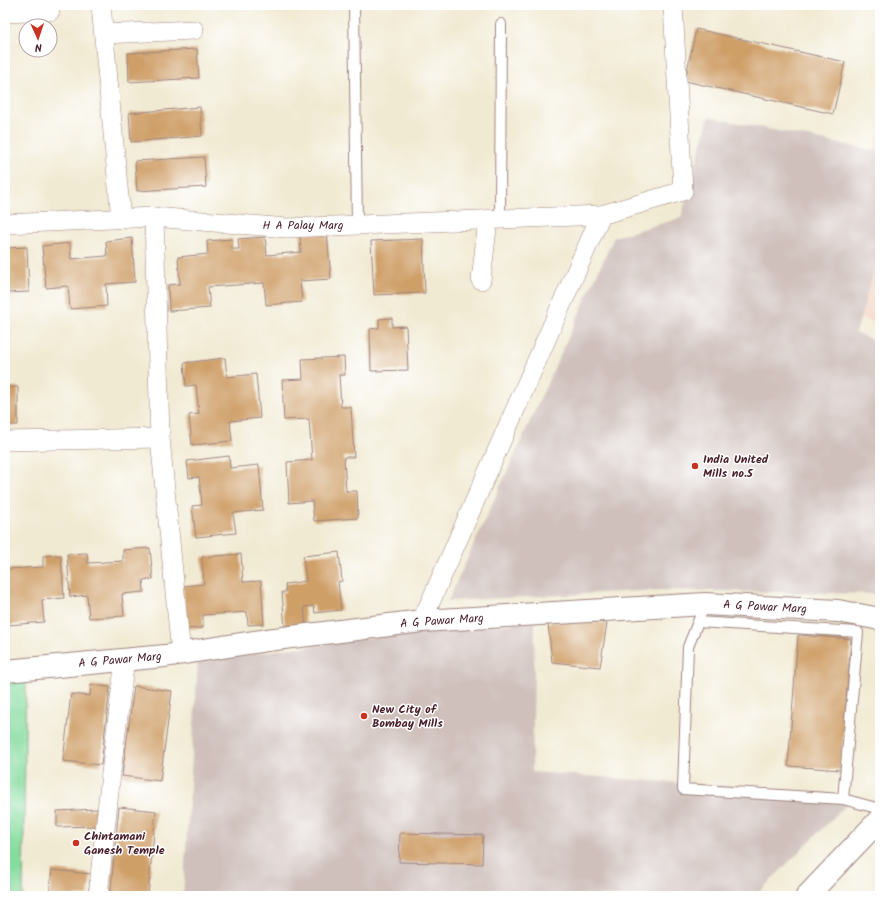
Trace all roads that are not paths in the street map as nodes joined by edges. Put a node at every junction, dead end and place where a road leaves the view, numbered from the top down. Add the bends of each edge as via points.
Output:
1 (101, 5) edge
2 (354, 5) edge
3 (673, 5) edge
4 (50, 11) dead end
5 (5, 13) edge
6 (500, 24) dead end
7 (194, 30) dead end
8 (104, 34) junction
9 (601, 215) junction
10 (154, 217) junction
11 (121, 219) junction
12 (494, 220) junction
13 (5, 224) edge
14 (357, 225) junction
15 (481, 280) dead end
16 (160, 438) junction
17 (5, 441) edge
18 (702, 613) junction
19 (880, 619) edge
20 (422, 621) junction
21 (180, 654) junction
22 (125, 659) junction
23 (5, 672) edge
24 (843, 799) junction
25 (880, 810) edge
26 (880, 819) edge
27 (98, 896) edge
28 (807, 896) edge

1 - 8 street
2 - 14 lane
3 - 9 street, H A Palay Marg via 683,191
4 - 5 street
6 - 12 lane
7 - 8 street
8 - 11 street
9 - 12 street, H A Palay Marg
9 - 20 street
10 - 11 street, H A Palay Marg
10 - 14 street, H A Palay Marg via 287,228
10 - 16 street
11 - 13 street, H A Palay Marg
12 - 14 street, H A Palay Marg
12 - 15 street
16 - 17 street
16 - 21 street
18 - 19 street, A G Pawar Marg via 838,611
18 - 20 street, A G Pawar Marg
18 - 24 lane via 858,632
18 - 24 lane via 688,647 683,789
20 - 21 street, A G Pawar Marg via 267,640
21 - 22 street, A G Pawar Marg
22 - 23 street, A G Pawar Marg
22 - 27 street
24 - 25 lane
26 - 28 street

